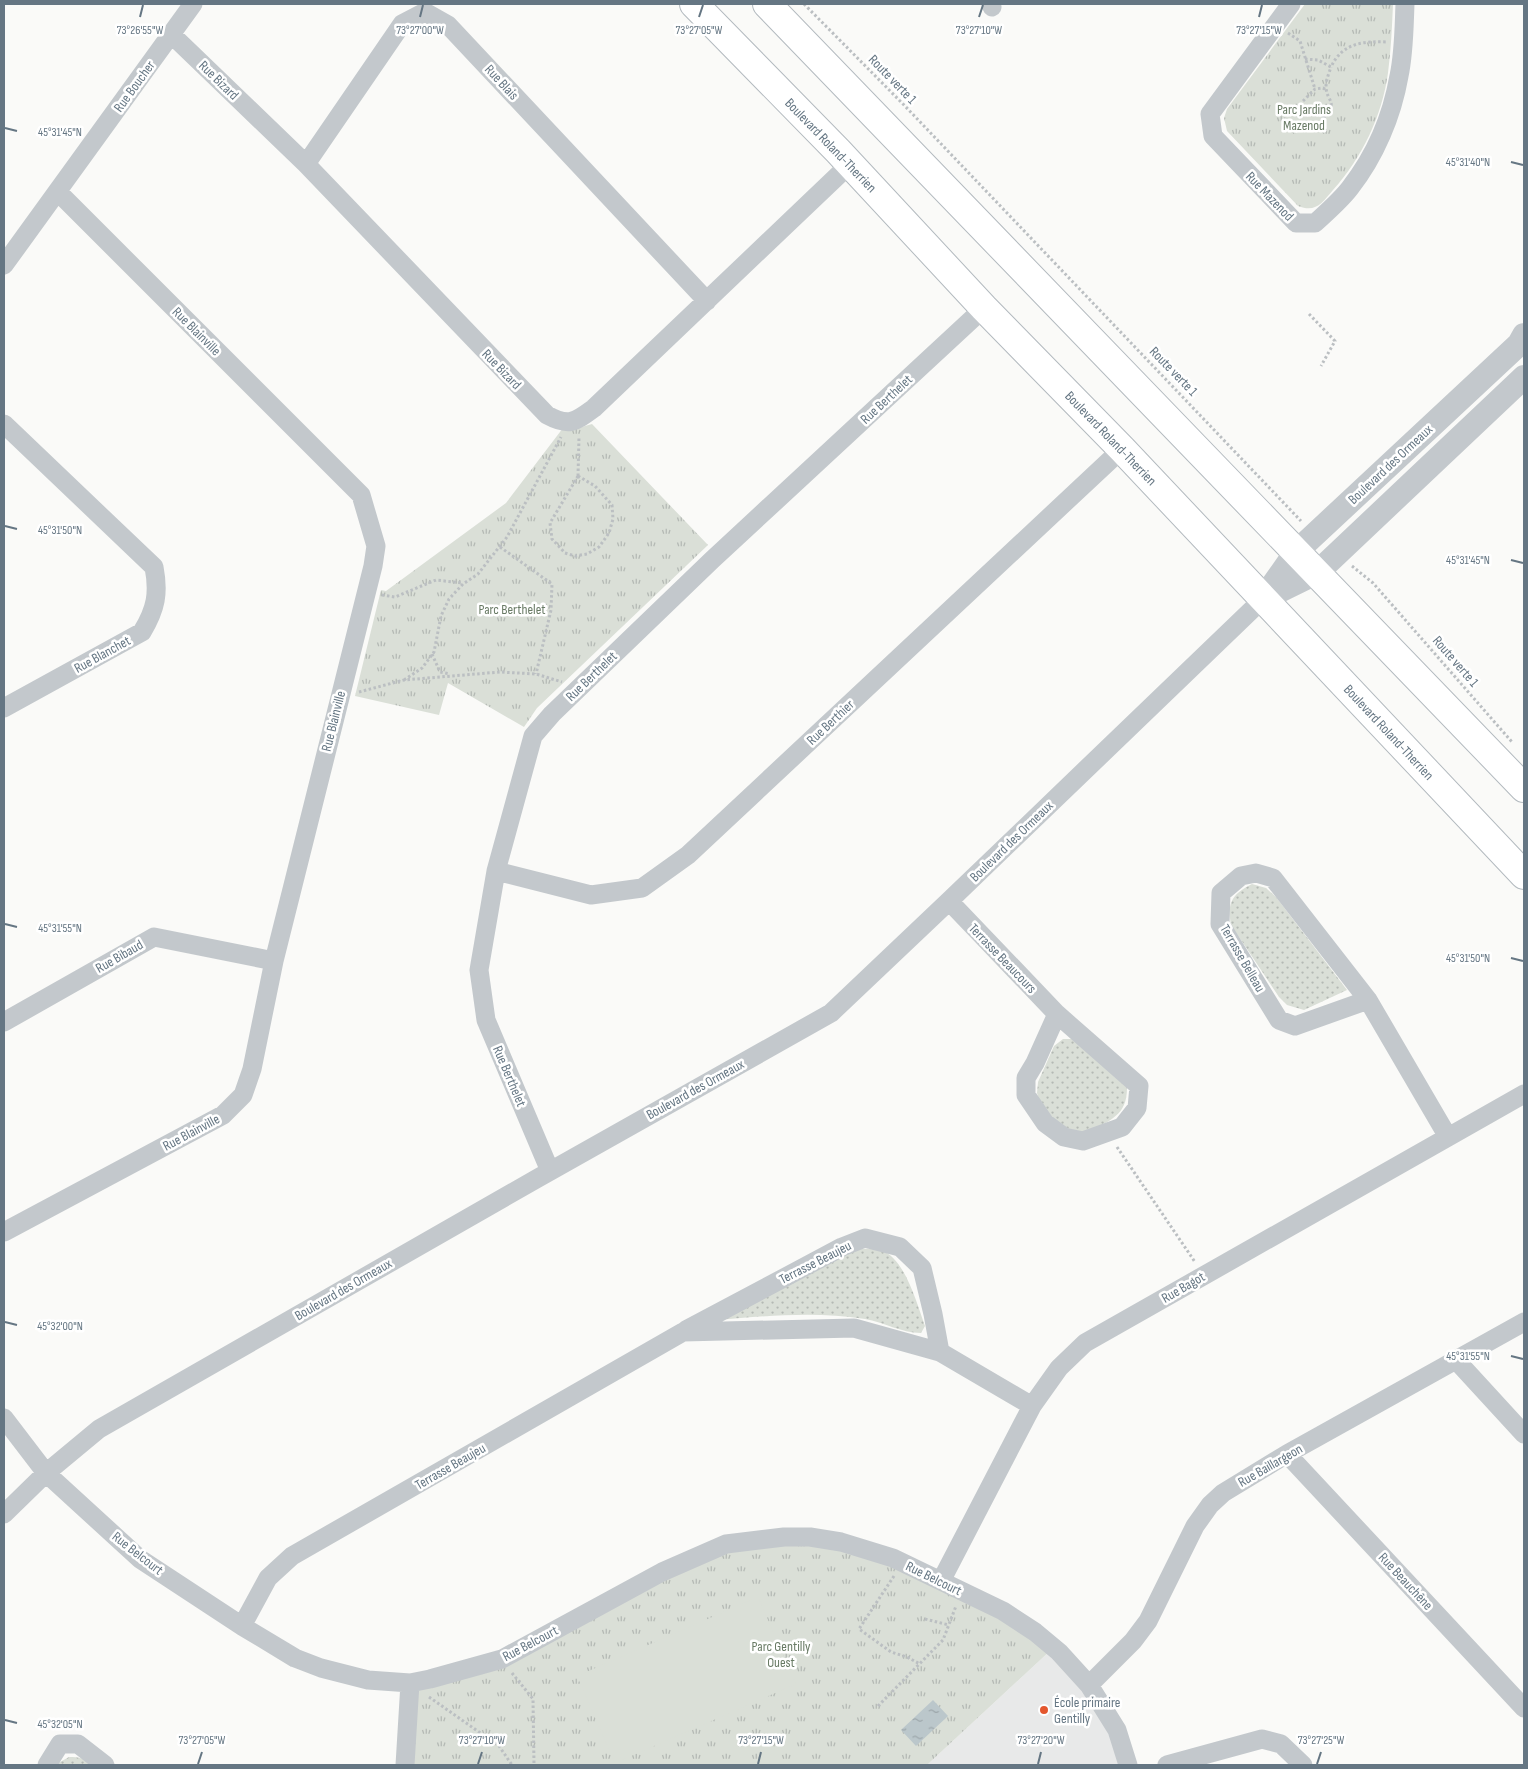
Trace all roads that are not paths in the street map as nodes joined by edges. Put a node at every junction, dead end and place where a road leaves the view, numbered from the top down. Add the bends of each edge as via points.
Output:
1 (193, 4) edge
2 (694, 4) edge
3 (767, 4) edge
4 (1291, 4) edge
5 (1405, 4) edge
6 (171, 34) junction
7 (306, 164) junction
8 (850, 164) junction
9 (58, 192) junction
10 (4, 265) edge
11 (707, 301) junction
12 (984, 308) junction
13 (1524, 335) edge
14 (1524, 377) edge
15 (4, 424) edge
16 (1122, 449) junction
17 (1305, 543) junction
18 (1326, 565) junction
19 (1263, 599) junction
20 (4, 708) edge
21 (1524, 788) edge
22 (496, 871) junction
23 (1524, 875) edge
24 (949, 901) junction
25 (274, 961) junction
26 (1368, 1000) junction
27 (1057, 1014) junction
28 (4, 1022) edge
29 (1524, 1094) edge
30 (1448, 1137) junction
31 (550, 1171) junction
32 (4, 1232) edge
33 (1524, 1322) edge
34 (683, 1332) junction
35 (940, 1352) junction
36 (1456, 1360) junction
37 (1032, 1406) junction
38 (4, 1418) edge
39 (1524, 1434) edge
40 (1287, 1454) junction
41 (46, 1473) junction
42 (4, 1514) edge
43 (941, 1581) junction
44 (242, 1626) junction
45 (410, 1684) junction
46 (1090, 1685) junction
47 (1524, 1708) edge
48 (47, 1765) edge
49 (105, 1765) edge
50 (405, 1765) edge
51 (1128, 1765) edge
52 (1167, 1765) edge
53 (1303, 1765) edge

1 - 6 street, Rue Boucher
2 - 8 main road, Boulevard Roland-Therrien
3 - 17 main road
4 - 5 street, Rue Mazenod via 1210,114 1212,136 1296,223 1315,223 1349,189 1382,134 1400,76
6 - 7 street, Rue Bizard
6 - 9 street, Rue Boucher
7 - 11 street, Rue Bizard via 547,415 557,421 574,421 594,408
7 - 11 street, Rue Blais via 402,24 425,12 448,25
8 - 11 street
8 - 12 main road, Boulevard Roland-Therrien
9 - 10 street, Rue Boucher
9 - 25 street, Rue Blainville via 361,495 376,546
12 - 16 main road, Boulevard Roland-Therrien
12 - 22 street, Rue Berthelet via 552,714 533,736
13 - 17 street, Boulevard des Ormeaux via 1519,344
14 - 18 street, Boulevard des Ormeaux
15 - 20 street, Rue Blanchet via 154,567 157,586 152,616 142,632
16 - 19 main road, Boulevard Roland-Therrien
16 - 22 street, Rue Berthier via 688,855 642,888 591,895
17 - 18 main road
17 - 19 street, Boulevard des Ormeaux
18 - 19 street, Boulevard des Ormeaux
18 - 21 main road
19 - 23 main road, Boulevard Roland-Therrien
19 - 24 street, Boulevard des Ormeaux
22 - 31 street, Rue Berthelet via 479,970 486,1020
24 - 27 street, Terrasse Beaucours
24 - 31 street, Boulevard des Ormeaux via 830,1013
25 - 28 street, Rue Bibaud via 154,937
25 - 32 street, Rue Blainville via 252,1068 243,1095 223,1116
26 - 26 street, Terrasse Belleau via 1273,878 1256,873 1241,876 1221,893 1220,924 1279,1020 1295,1026
26 - 30 street, Terrasse Belleau
27 - 27 street, Terrasse Beaucours via 1139,1086 1137,1108 1122,1127 1083,1141 1064,1137 1045,1124 1026,1096 1026,1078
29 - 30 street, Rue Bagot
30 - 37 street, Rue Bagot via 1085,1343 1059,1368
31 - 41 street, Boulevard des Ormeaux via 99,1429
33 - 36 street, Rue Baillargeon
34 - 35 street, Terrasse Beaujeu via 854,1328
34 - 35 street, Terrasse Beaujeu via 842,1247 865,1238 900,1247 922,1268
34 - 44 street, Terrasse Beaujeu via 292,1556 268,1578
35 - 37 street, Terrasse Beaujeu
36 - 39 street
36 - 40 street, Rue Baillargeon
37 - 43 street, Rue Bagot
38 - 41 street, Rue Belcourt
40 - 46 street, Rue Baillargeon via 1223,1493 1210,1505 1195,1526 1148,1621
40 - 47 street, Rue Beauchêne
41 - 42 street, Boulevard des Ormeaux
41 - 44 street, Rue Belcourt via 140,1559
43 - 45 street, Rue Belcourt via 893,1558 841,1542 784,1537 726,1544 662,1572 502,1660
43 - 46 street, Rue Belcourt via 1003,1611 1035,1632 1060,1652
44 - 45 street, Rue Belcourt via 295,1658 321,1668 368,1680
45 - 50 street
46 - 51 street, Rue Belcourt via 1117,1730
48 - 49 street via 60,1744 78,1744
52 - 53 street via 1262,1738 1281,1744

